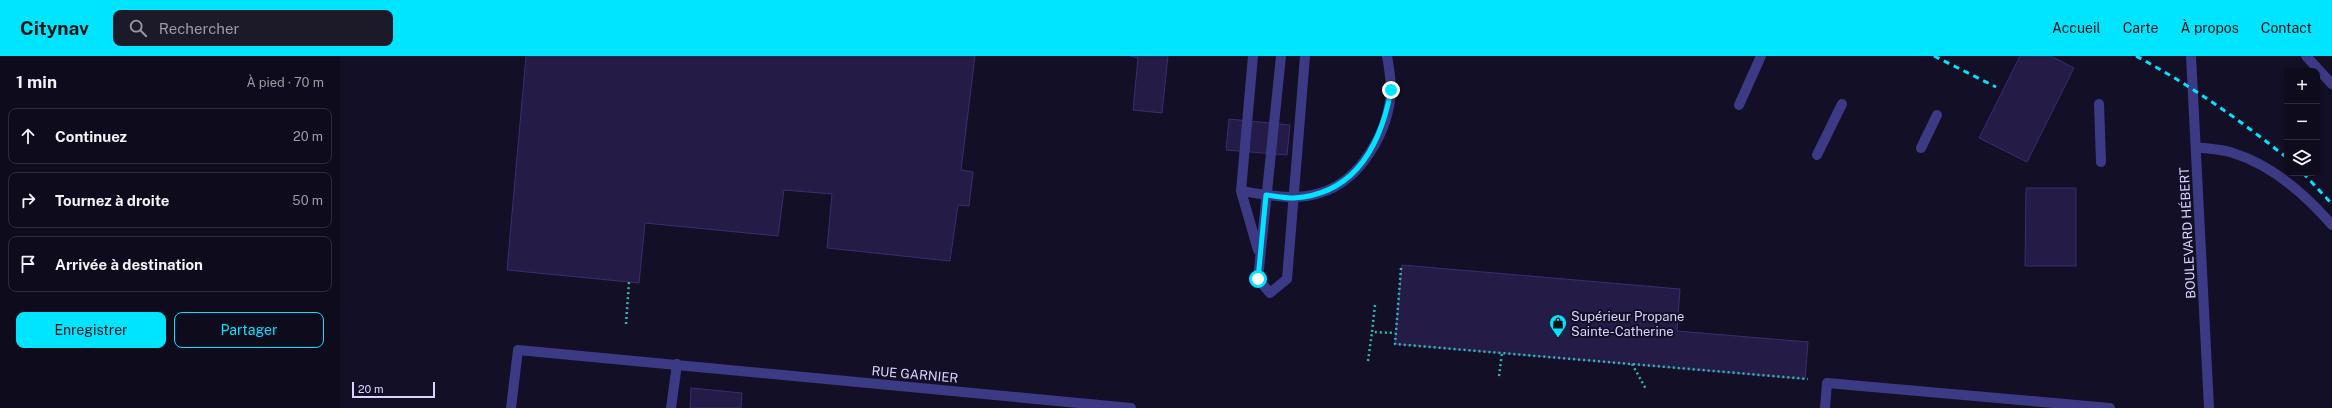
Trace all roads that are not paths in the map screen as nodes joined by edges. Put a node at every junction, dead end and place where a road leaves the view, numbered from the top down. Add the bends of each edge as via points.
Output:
1 (1254, 56) edge
2 (1281, 56) edge
3 (1305, 56) edge
4 (1387, 56) edge
5 (1761, 56) edge
6 (2192, 56) edge
7 (2306, 56) edge
8 (2332, 84) edge
9 (1842, 104) dead end
10 (2099, 104) dead end
11 (1739, 105) dead end
12 (1937, 115) dead end
13 (2196, 147) junction
14 (1921, 148) dead end
15 (1817, 155) dead end
16 (2101, 162) dead end
17 (1241, 191) junction
18 (1266, 195) junction
19 (1293, 198) junction
20 (2332, 225) edge
21 (1260, 255) junction
22 (676, 364) junction
23 (511, 408) edge
24 (670, 408) edge
25 (1131, 408) edge
26 (1825, 408) edge
27 (2110, 408) edge
28 (2209, 408) edge

1 - 17 street
2 - 18 street
3 - 19 street
4 - 19 street via 1391,90 1382,128 1370,152 1353,173 1337,186 1320,193
5 - 11 street
6 - 13 street, BOULEVARD HÉBERT
7 - 8 street
9 - 15 street
10 - 16 street
12 - 14 street
13 - 20 street via 2231,152 2250,159 2269,170 2316,206
13 - 28 street, BOULEVARD HÉBERT
17 - 18 street
17 - 21 street
18 - 19 street
18 - 21 street
19 - 21 street via 1287,279 1270,293 1258,279
22 - 23 street, RUE GARNIER via 518,350
22 - 24 street
22 - 25 street, RUE GARNIER
26 - 27 street via 1827,383

